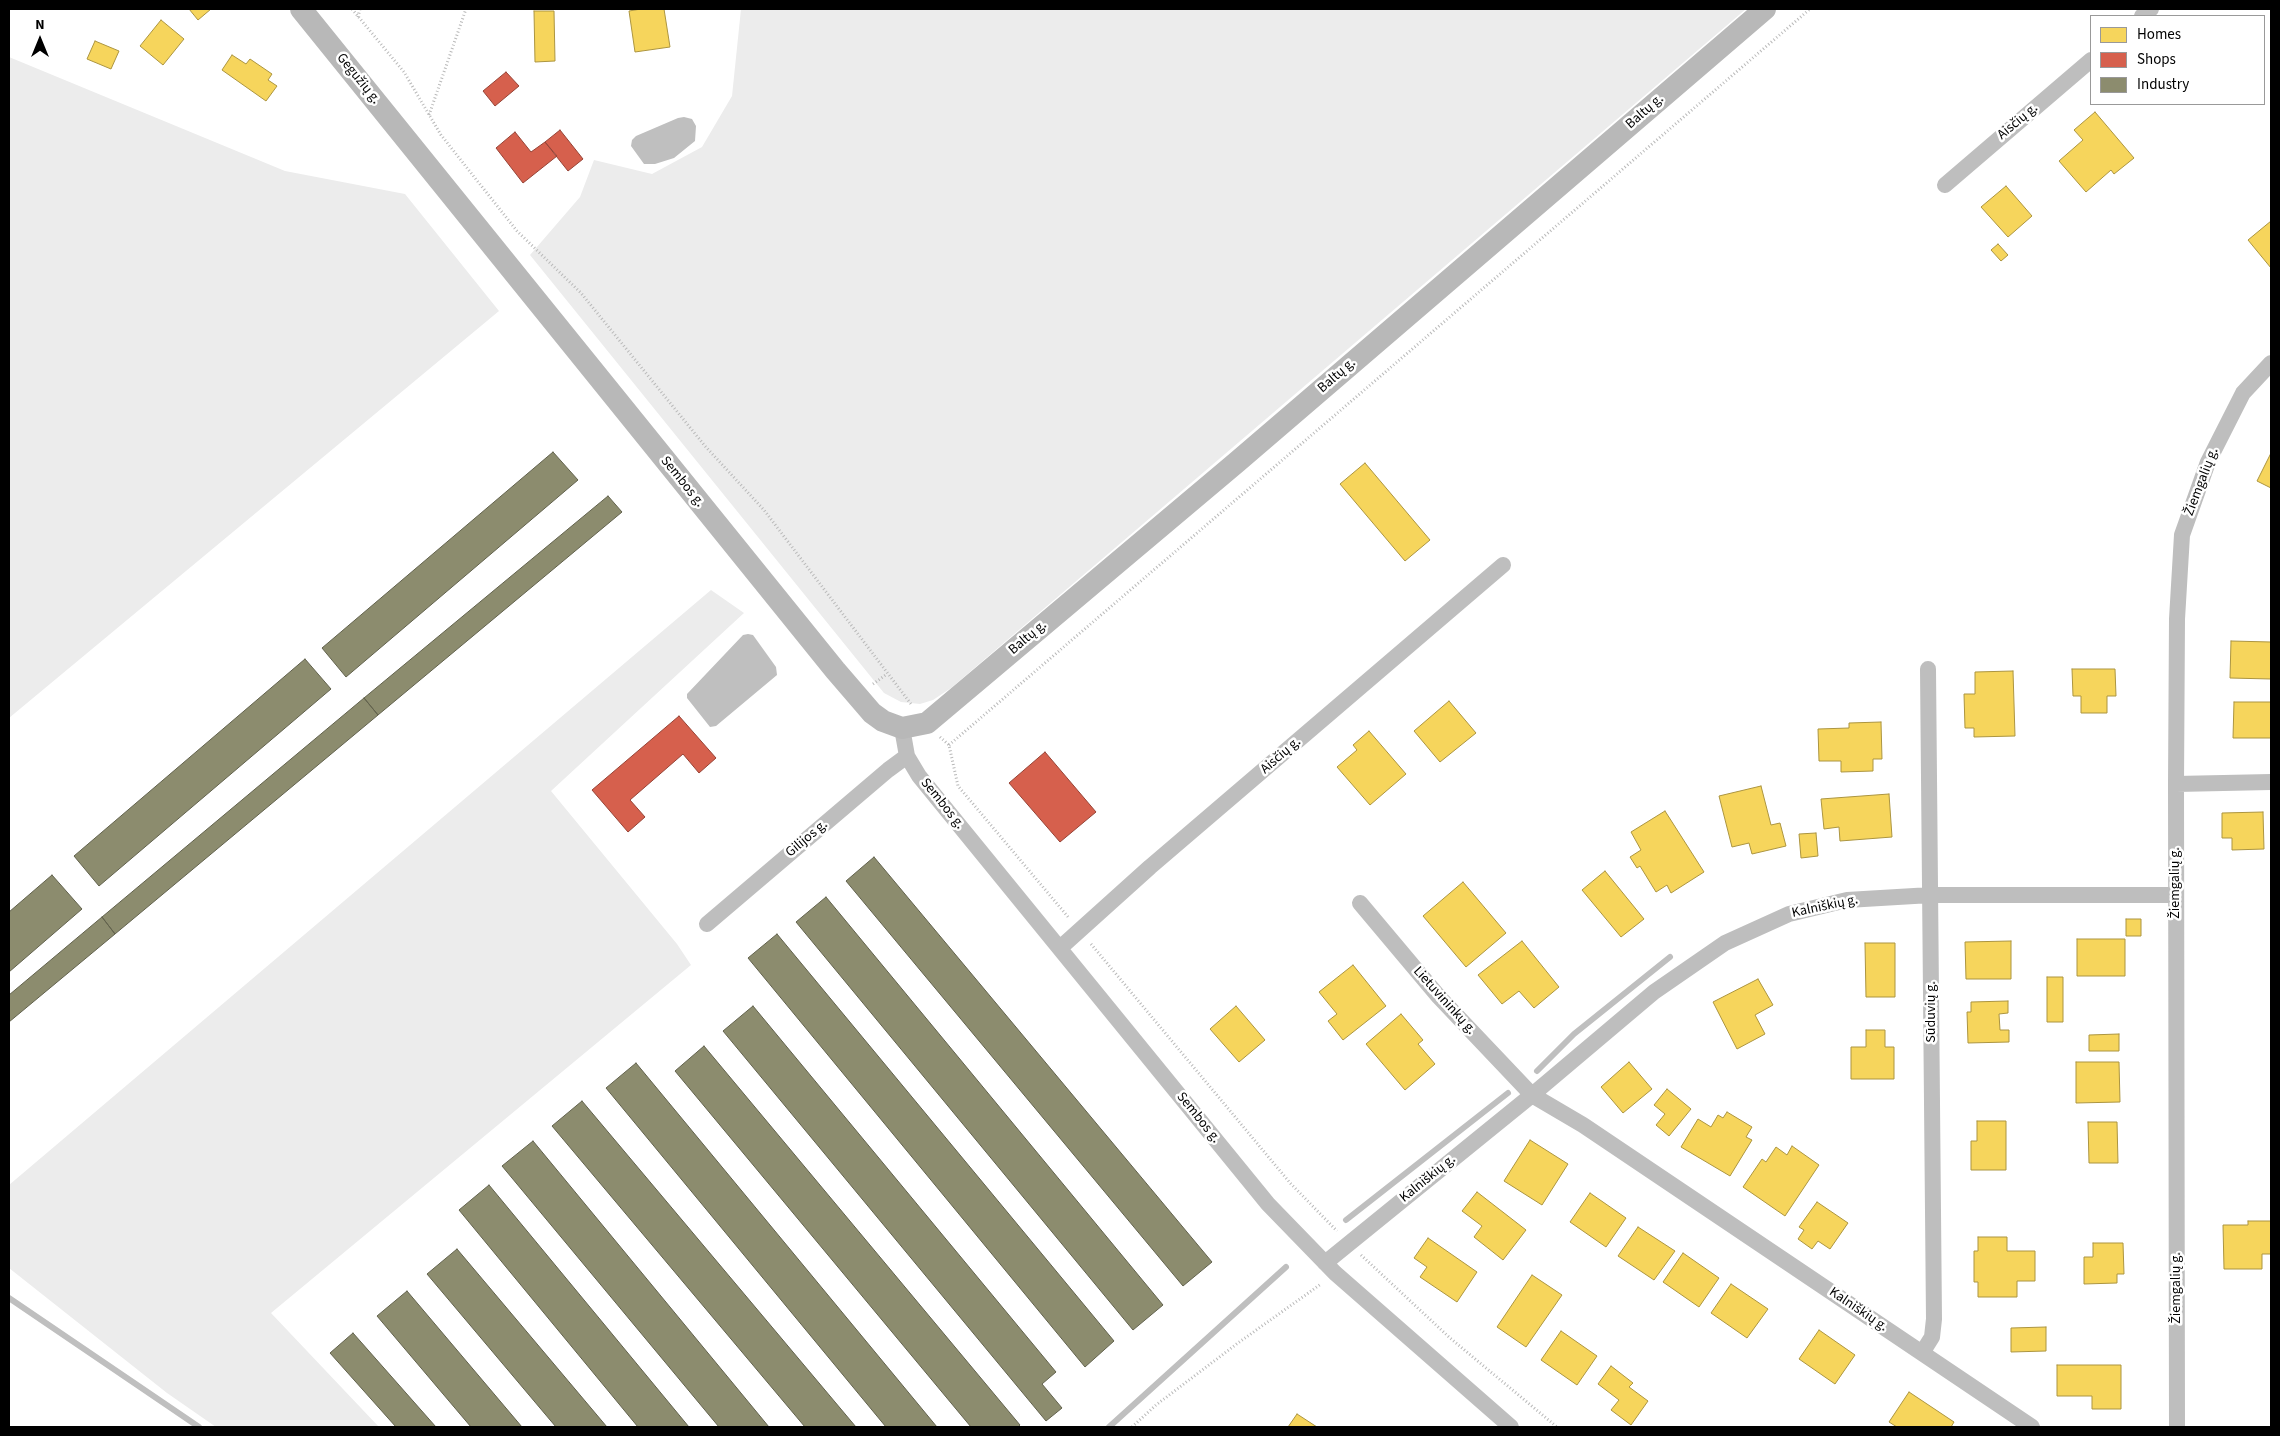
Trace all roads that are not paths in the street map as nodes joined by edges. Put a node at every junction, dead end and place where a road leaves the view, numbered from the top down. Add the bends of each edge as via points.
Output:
1 (301, 9) edge
2 (1765, 9) edge
3 (2090, 61) edge
4 (415, 150) joint
5 (1945, 184) dead end
6 (2271, 363) edge
7 (1503, 565) dead end
8 (1928, 668) dead end
9 (902, 728) junction
10 (907, 756) junction
11 (2271, 782) edge
12 (2176, 784) junction
13 (1931, 895) junction
14 (2176, 895) junction
15 (1360, 903) dead end
16 (707, 924) dead end
17 (1060, 948) junction
18 (1532, 1095) junction
19 (1330, 1268) junction
20 (1922, 1353) junction
21 (1511, 1427) edge
22 (2032, 1427) edge
23 (2178, 1427) edge

1 - 4 main road, Gegužių g.
2 - 9 main road, Baltų g. via 927,723
3 - 5 street, Aisčių g.
4 - 9 main road, Sembos g. via 857,696 883,721
6 - 12 street, Žiemgalių g. via 2243,393 2208,462 2182,535 2177,619
7 - 17 street, Aisčių g.
8 - 13 street, Sūduvių g.
9 - 10 street, Sembos g.
10 - 16 street, Gilijos g.
10 - 17 street, Sembos g. via 919,776
11 - 12 street
12 - 14 street, Žiemgalių g.
13 - 14 street, Kalniškių g.
13 - 18 street, Kalniškių g. via 1847,900 1789,914 1725,943 1654,992
13 - 20 street, Sūduvių g. via 1934,1319 1932,1337
14 - 23 street, Žiemgalių g.
15 - 18 street, Lietuvininkų g. via 1439,997
17 - 19 street, Sembos g. via 1268,1204
18 - 19 street, Kalniškių g.
18 - 20 street, Kalniškių g. via 1583,1125
19 - 21 street, Sembos g.
20 - 22 street, Kalniškių g.

